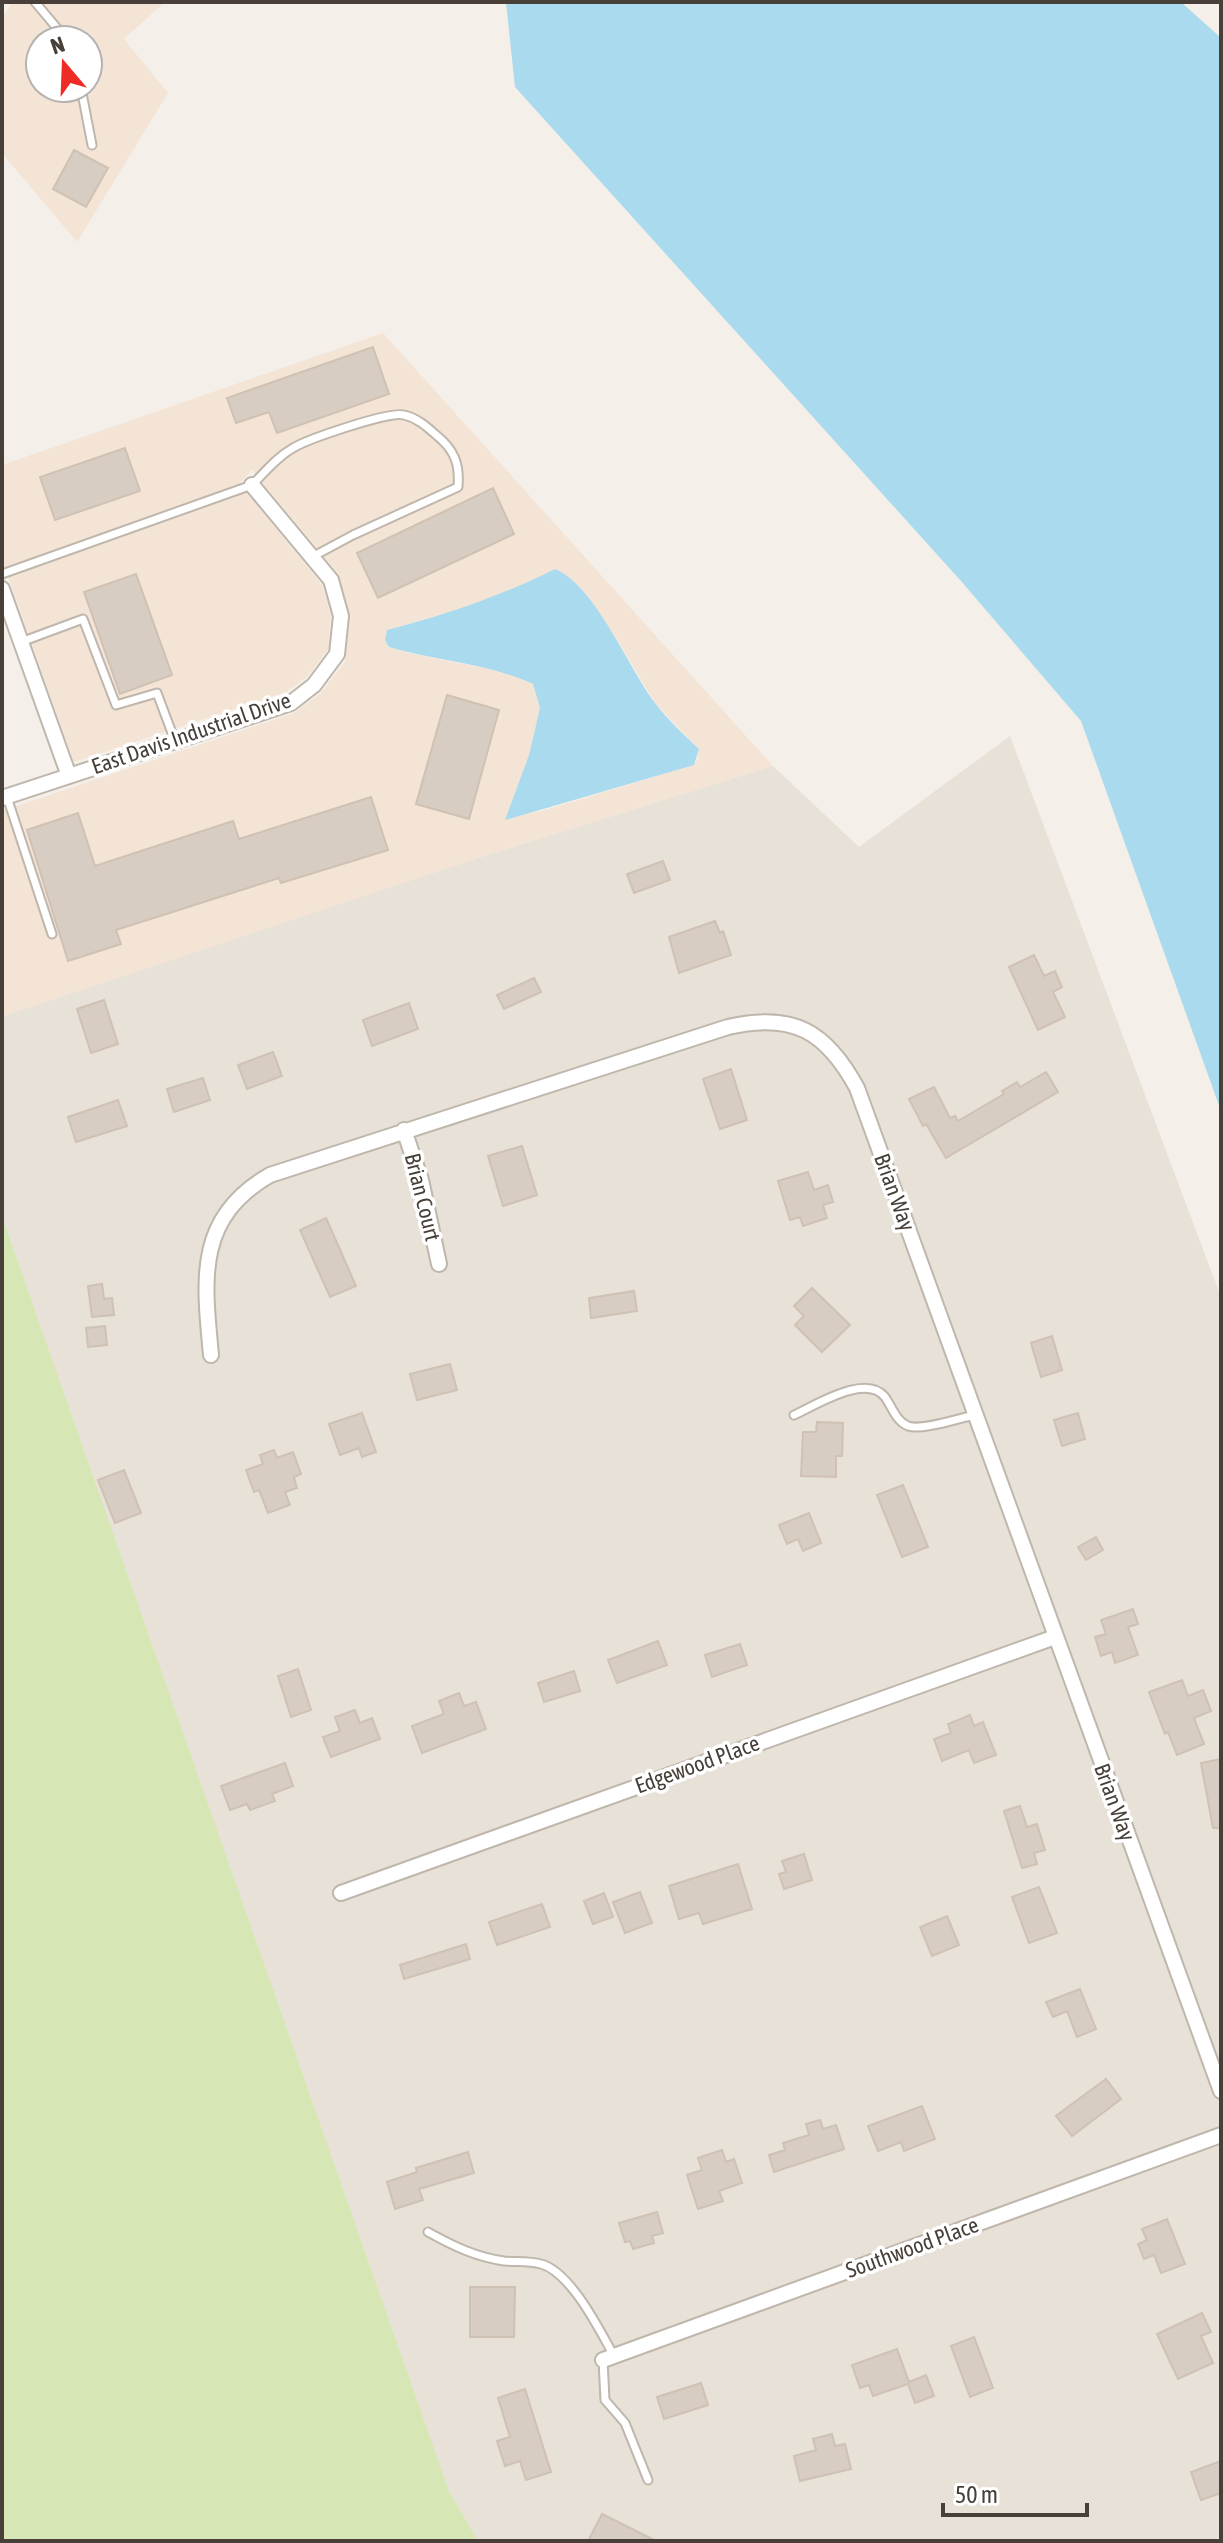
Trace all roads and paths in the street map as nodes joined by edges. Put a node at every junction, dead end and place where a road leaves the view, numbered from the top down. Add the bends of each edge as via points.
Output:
1 (35, 2) edge
2 (54, 24) edge
3 (84, 104) edge
4 (92, 145) dead end
5 (252, 485) junction
6 (312, 557) junction
7 (2, 574) edge
8 (2, 589) edge
9 (21, 642) junction
10 (175, 741) junction
11 (69, 776) junction
12 (5, 797) edge
13 (52, 934) dead end
14 (404, 1130) junction
15 (439, 1264) dead end
16 (211, 1355) dead end
17 (794, 1415) dead end
18 (975, 1415) junction
19 (1055, 1637) junction
20 (341, 1893) dead end
21 (1221, 2091) edge
22 (1221, 2135) edge
23 (428, 2232) dead end
24 (609, 2358) junction
25 (648, 2480) dead end

1 - 2 lane
3 - 4 lane
5 - 6 street, East Davis Industrial Drive
5 - 6 lane via 295,447 385,416 418,420 448,444 459,468 458,487
5 - 7 lane
6 - 10 street, East Davis Industrial Drive via 331,580 341,616 337,654 314,685 291,703
8 - 9 street
9 - 10 lane via 83,619 116,705 157,693
9 - 11 street
10 - 11 street, East Davis Industrial Drive
11 - 12 street, East Davis Industrial Drive
12 - 13 lane
14 - 15 street, Brian Court
14 - 16 street, Brian Way via 270,1175 236,1199 214,1235 208,1260
14 - 18 street, Brian Way via 728,1027 769,1021 809,1031 829,1046 857,1088
17 - 18 lane via 867,1387 885,1397 907,1426
18 - 19 street, Brian Way
19 - 20 street, Edgewood Place
19 - 21 street, Brian Way
22 - 24 street, Southwood Place
23 - 24 lane via 460,2250 544,2265 563,2279 589,2313
24 - 25 lane via 605,2400 625,2423

